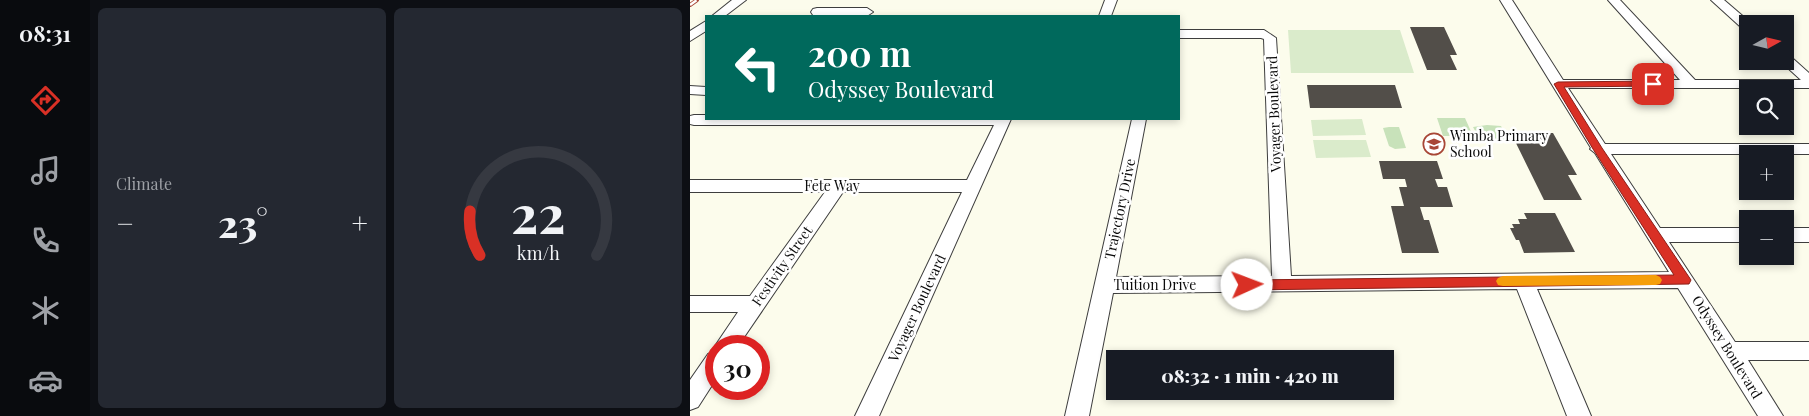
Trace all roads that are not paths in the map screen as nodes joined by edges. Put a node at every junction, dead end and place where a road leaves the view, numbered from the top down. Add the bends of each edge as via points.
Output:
1 (740, 0) edge
2 (831, 0) edge
3 (1506, 0) edge
4 (1614, 0) edge
5 (1717, 0) edge
6 (867, 12) dead end
7 (815, 14) edge
8 (719, 15) edge
9 (1739, 19) edge
10 (705, 26) edge
11 (1180, 34) edge
12 (690, 37) edge
13 (1794, 67) edge
14 (1809, 80) edge
15 (1558, 84) junction
16 (1691, 84) junction
17 (1809, 84) edge
18 (690, 90) edge
19 (705, 90) edge
20 (705, 110) edge
21 (848, 120) edge
22 (1003, 120) edge
23 (1139, 120) edge
24 (692, 121) edge
25 (1598, 149) junction
26 (1809, 149) edge
27 (690, 186) edge
28 (838, 186) junction
29 (974, 186) junction
30 (1656, 235) junction
31 (1739, 235) edge
32 (1794, 235) edge
33 (1809, 235) edge
34 (1684, 280) junction
35 (1524, 281) junction
36 (1282, 284) junction
37 (1105, 285) junction
38 (690, 304) edge
39 (756, 304) junction
40 (734, 335) edge
41 (1729, 351) junction
42 (1809, 351) edge
43 (705, 377) edge
44 (690, 399) edge
45 (867, 416) edge
46 (1076, 416) edge
47 (1579, 416) edge
48 (1770, 416) edge

1 - 8 street
2 - 7 street
3 - 15 street, Odyssey Boulevard
4 - 16 street
5 - 9 street
6 - 7 street
10 - 12 street
11 - 36 street, Voyager Boulevard via 1264,34 1270,38
13 - 14 street
15 - 16 street
15 - 25 street, Odyssey Boulevard
16 - 17 street
18 - 19 street
20 - 24 street
21 - 24 street
22 - 29 street, Voyager Boulevard
23 - 37 street, Trajectory Drive
25 - 26 street
25 - 30 street, Odyssey Boulevard
27 - 28 street, Fete Way
28 - 29 street, Fete Way
28 - 39 street, Festivity Street
29 - 45 street, Voyager Boulevard
30 - 31 street
30 - 34 street, Odyssey Boulevard
32 - 33 street
34 - 35 street, Tuition Drive
34 - 41 street, Odyssey Boulevard
35 - 36 street, Tuition Drive
35 - 47 street
36 - 37 street, Tuition Drive
37 - 46 street, Trajectory Drive
38 - 39 street
39 - 40 street, Festivity Street
41 - 42 street
41 - 48 street, Odyssey Boulevard
43 - 44 street

